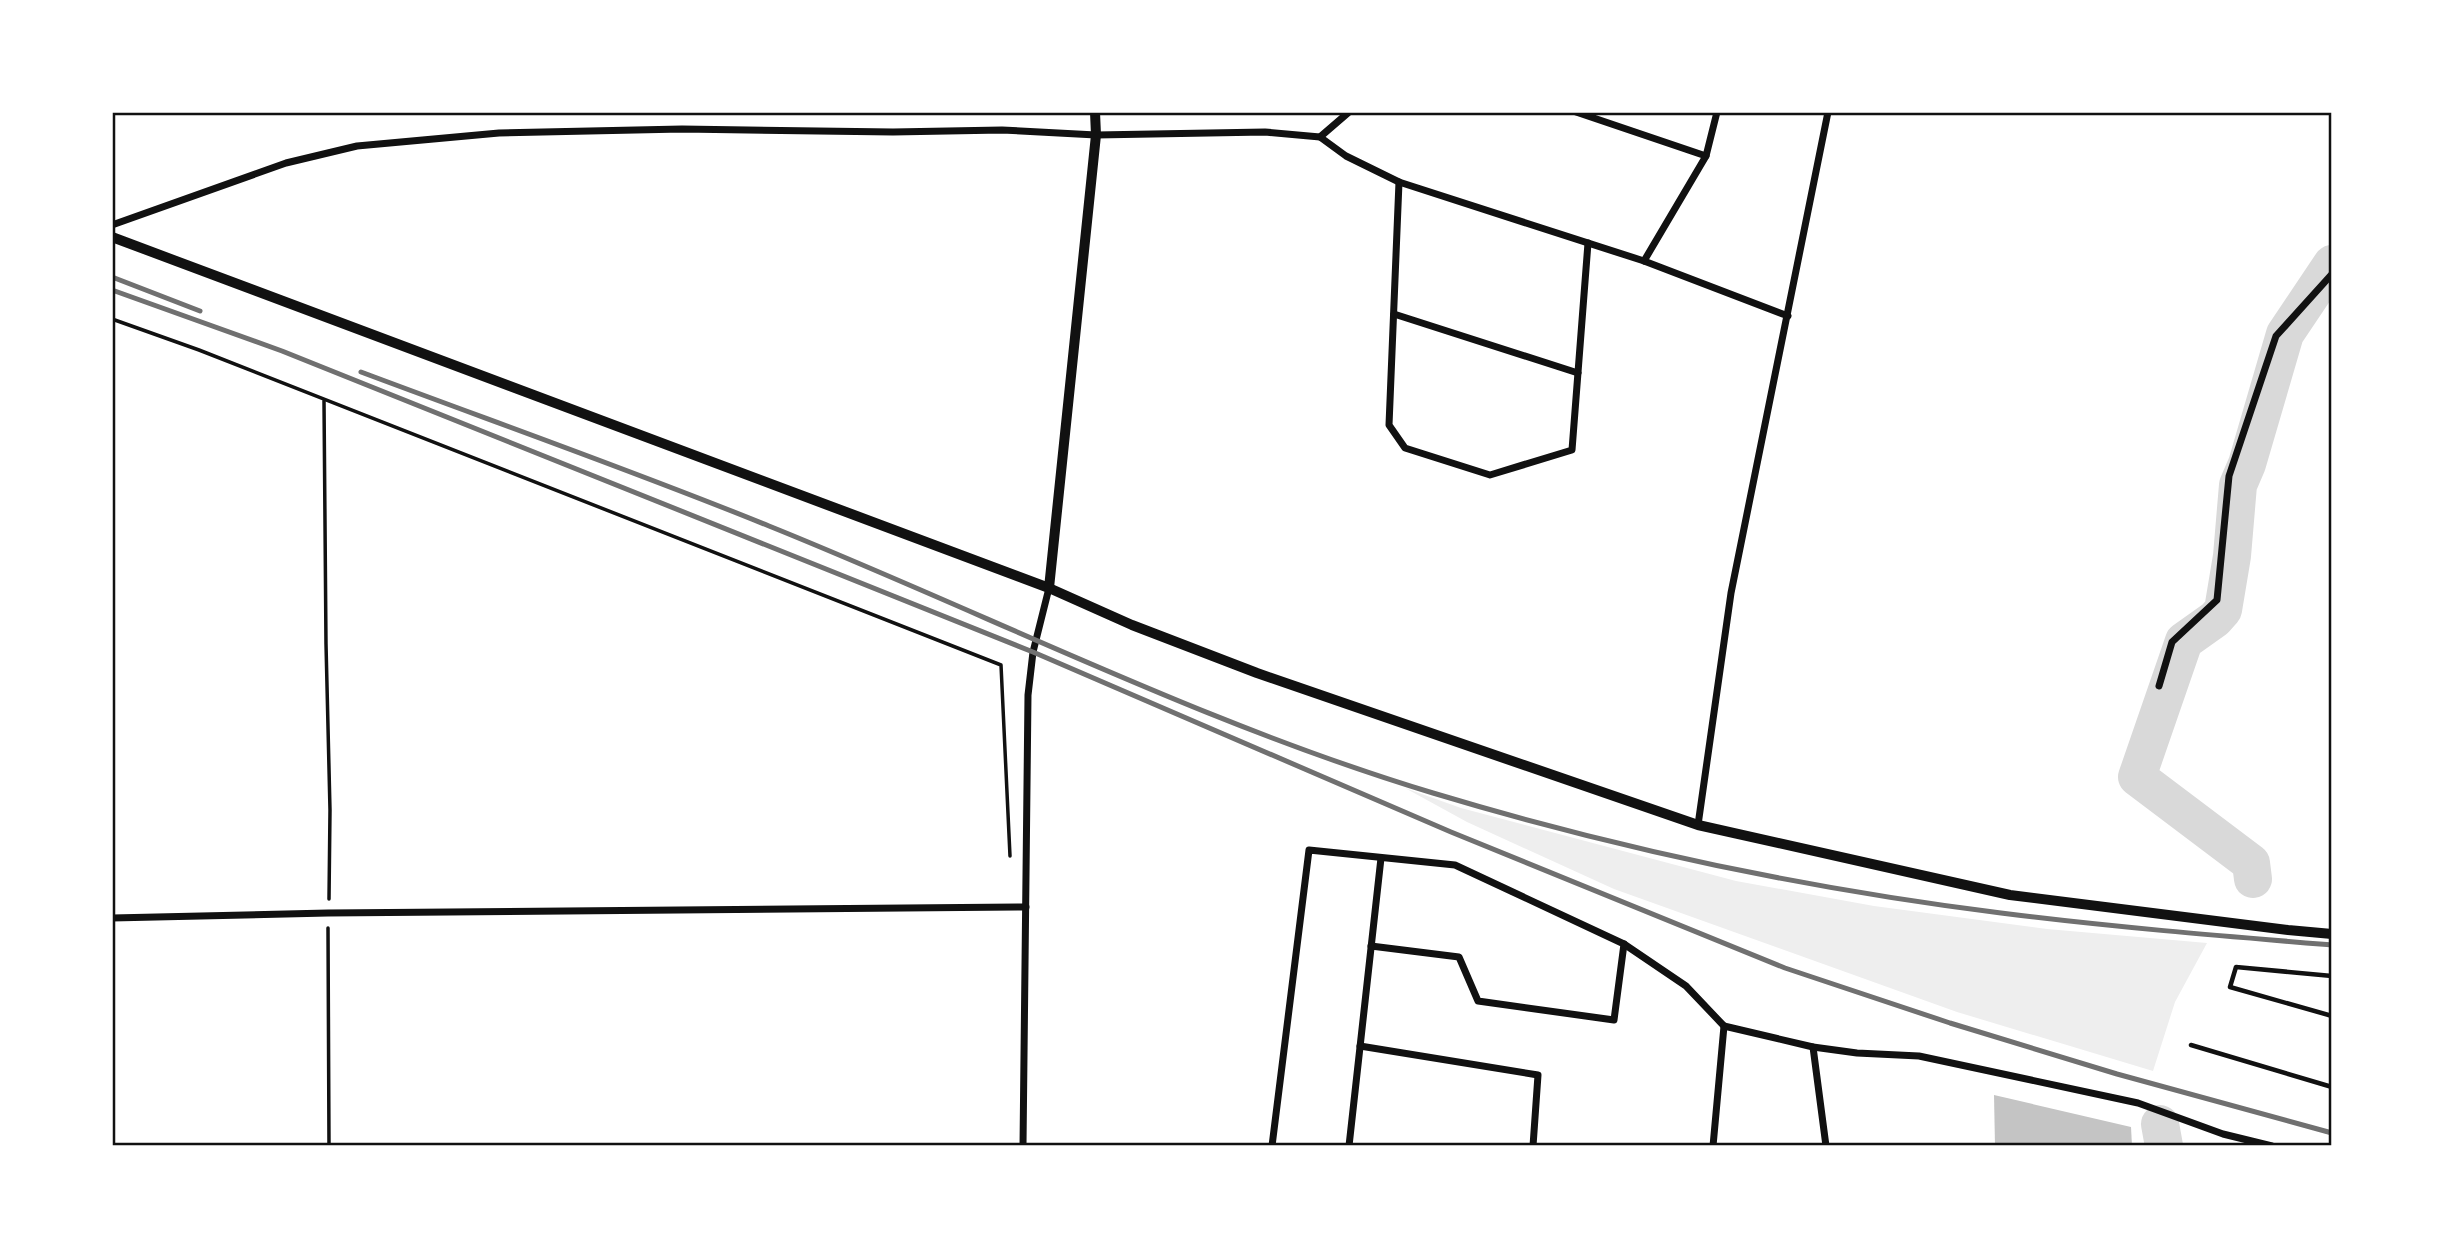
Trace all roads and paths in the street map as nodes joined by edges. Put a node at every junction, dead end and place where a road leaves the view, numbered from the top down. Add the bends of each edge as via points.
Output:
1 (1095, 112) edge
2 (1349, 112) edge
3 (1576, 112) edge
4 (1717, 112) edge
5 (1828, 112) edge
6 (1096, 135) junction
7 (1320, 137) junction
8 (1706, 156) junction
9 (1399, 182) junction
10 (112, 225) edge
11 (112, 237) edge
12 (1588, 243) junction
13 (1644, 261) junction
14 (2332, 274) edge
15 (1394, 314) junction
16 (1787, 316) junction
17 (112, 318) edge
18 (1578, 373) junction
19 (324, 401) junction
20 (1049, 588) junction
21 (2159, 686) dead end
22 (1698, 825) junction
23 (1381, 858) junction
24 (1010, 866) dead end
25 (1026, 907) junction
26 (328, 914) junction
27 (112, 918) edge
28 (2332, 933) edge
29 (1624, 944) junction
30 (1371, 946) junction
31 (2332, 976) edge
32 (2332, 1016) edge
33 (1724, 1026) junction
34 (2191, 1045) dead end
35 (1360, 1046) junction
36 (1813, 1047) junction
37 (2332, 1087) edge
38 (329, 1146) edge
39 (1023, 1146) edge
40 (1272, 1146) edge
41 (1349, 1146) edge
42 (1533, 1146) edge
43 (1713, 1146) edge
44 (1826, 1146) edge
45 (2272, 1146) edge

1 - 6 street
2 - 7 street
3 - 8 street
4 - 8 street
5 - 16 street
6 - 7 street via 1265,132
6 - 10 street via 1002,130 499,133 357,146 286,163
6 - 20 street
7 - 9 street via 1346,156
8 - 13 street
9 - 12 street
9 - 15 street
11 - 20 street
12 - 13 street
12 - 18 street
13 - 16 street
14 - 21 street via 2276,336 2229,476 2217,600 2172,642
15 - 18 street
15 - 18 street via 1389,425 1405,448 1490,475 1572,450
16 - 22 street via 1731,593
17 - 19 path
19 - 24 path via 1001,665
19 - 26 path
20 - 22 street via 1258,673
20 - 25 street via 1028,695
22 - 28 street via 2010,895
23 - 29 street via 1455,865
23 - 30 street
23 - 40 street via 1309,850
25 - 26 street
25 - 39 street
26 - 27 street
26 - 38 path
29 - 30 street via 1614,1020 1478,1001 1459,957
29 - 33 street via 1686,986
30 - 35 street
31 - 32 lane via 2236,967 2230,987
33 - 36 street
33 - 43 street
34 - 37 lane
35 - 41 street
35 - 42 street via 1538,1075
36 - 44 street
36 - 45 street via 1929,1058 2138,1104

